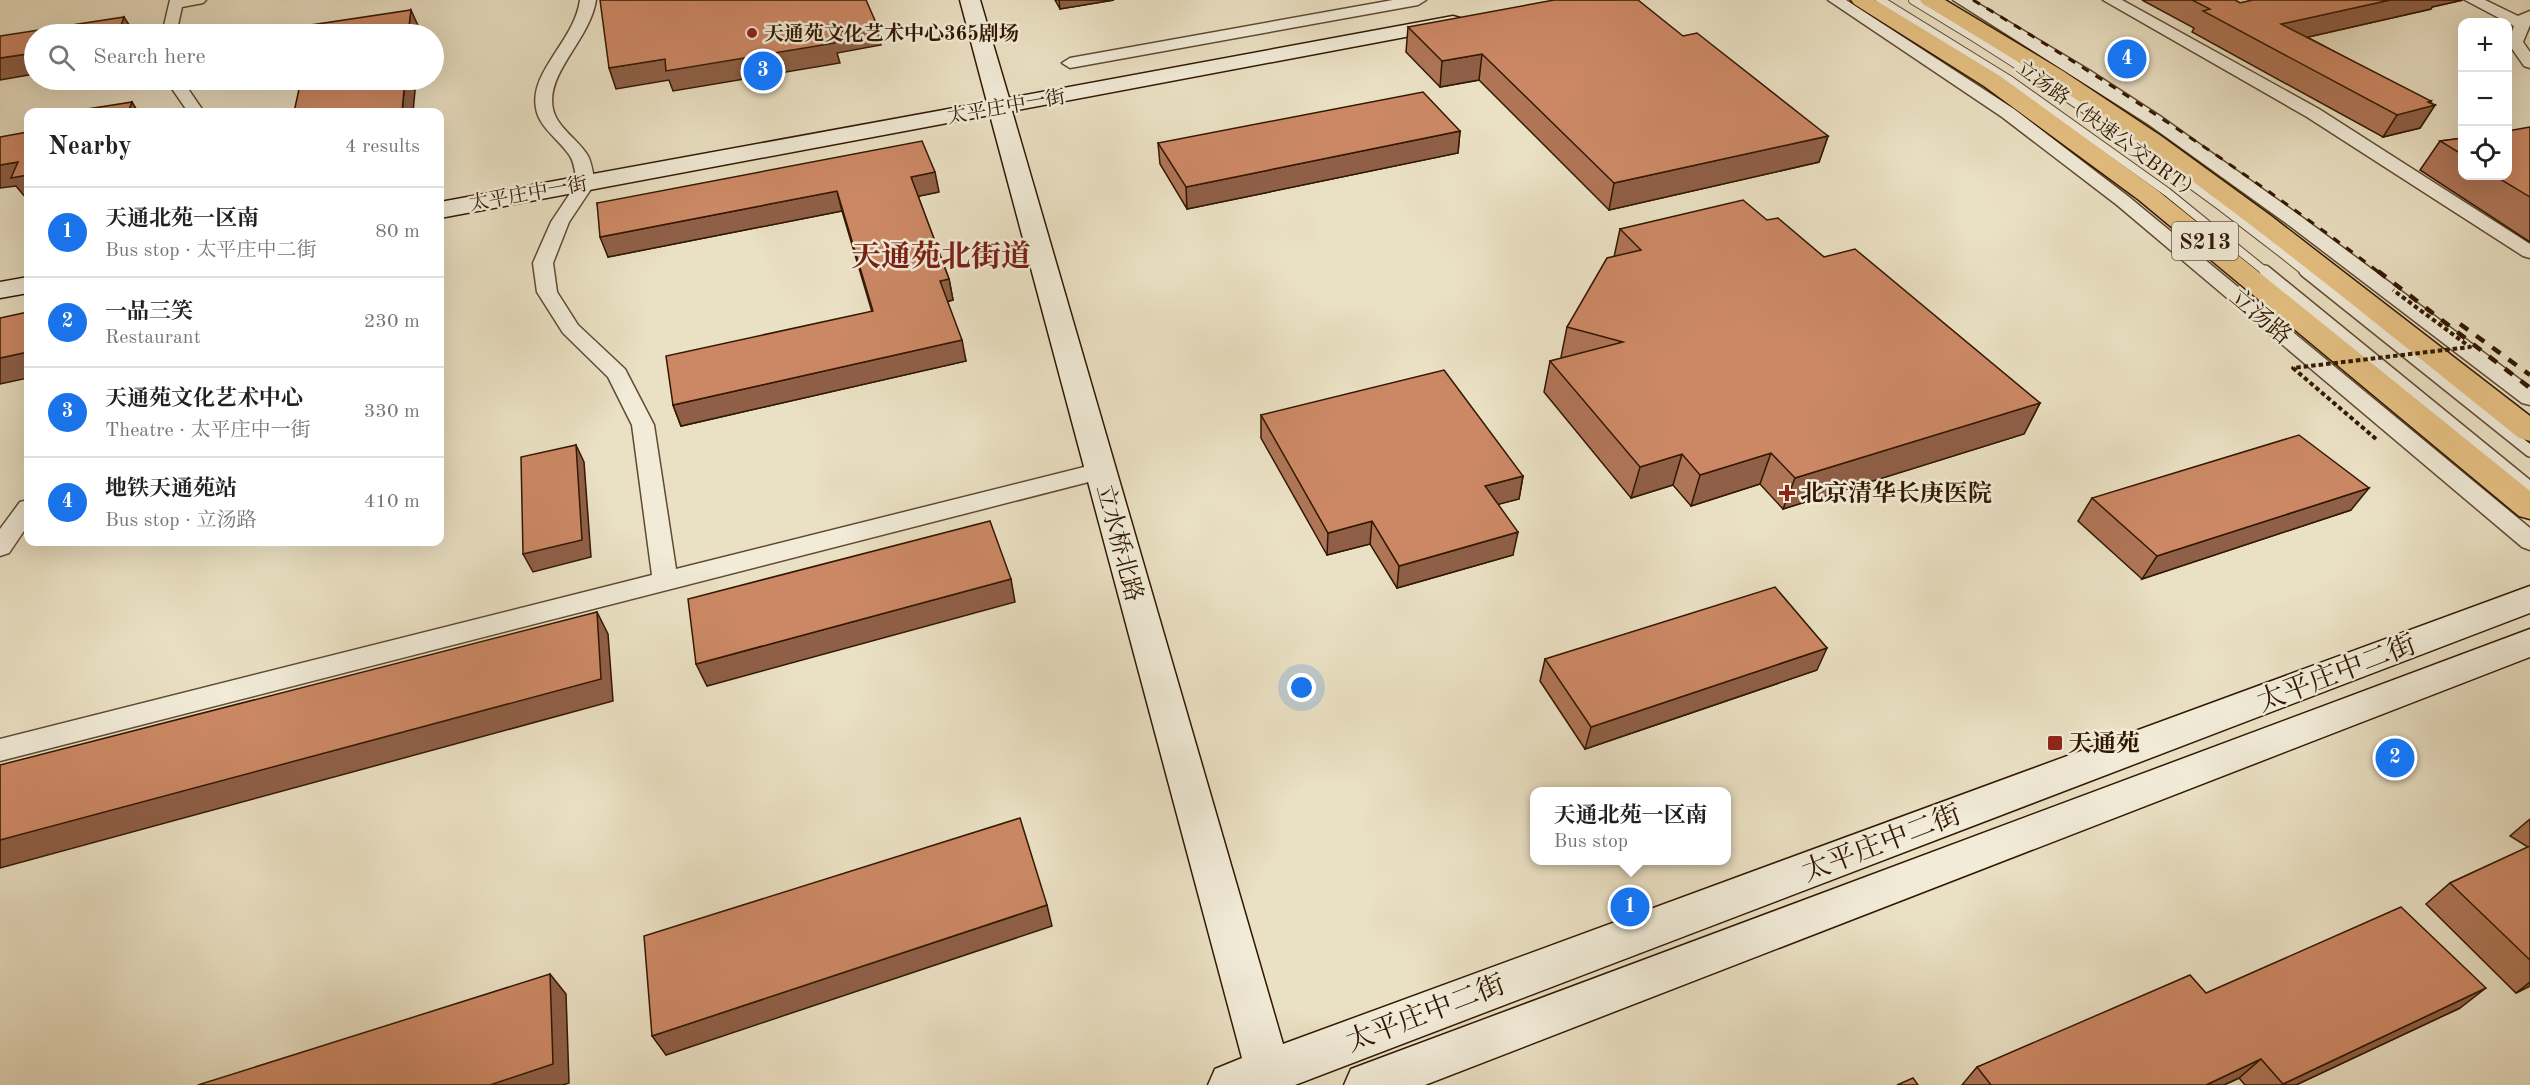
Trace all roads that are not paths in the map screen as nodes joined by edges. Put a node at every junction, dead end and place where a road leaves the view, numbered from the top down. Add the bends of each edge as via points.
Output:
1 (198, 0) edge
2 (588, 0) edge
3 (970, 0) edge
4 (1419, 0) edge
5 (1836, 0) edge
6 (1861, 0) edge
7 (1880, 0) edge
8 (1913, 0) edge
9 (1930, 0) edge
10 (1961, 0) edge
11 (2111, 0) edge
12 (2473, 0) edge
13 (1479, 18) edge
14 (2526, 20) edge
15 (171, 24) edge
16 (1281, 25) junction
17 (1305, 50) junction
18 (1070, 63) dead end
19 (2530, 63) edge
20 (181, 90) edge
21 (1001, 107) junction
22 (193, 108) edge
23 (586, 183) junction
24 (444, 209) edge
25 (2530, 252) edge
26 (24, 286) edge
27 (0, 290) edge
28 (2530, 398) edge
29 (2530, 431) edge
30 (2530, 451) edge
31 (1100, 471) junction
32 (2530, 487) edge
33 (2530, 508) edge
34 (24, 514) edge
35 (2530, 541) edge
36 (0, 547) edge
37 (665, 580) junction
38 (2530, 599) edge
39 (2530, 643) edge
40 (0, 750) edge
41 (1270, 1078) edge
42 (1231, 1085) edge
43 (1367, 1085) edge

1 - 15 street via 175,3
2 - 23 street via 577,32 544,86 544,110 580,158
3 - 21 street, 立水桥北路
4 - 16 street
5 - 35 street, 立汤路 / S213 via 2008,112 2124,201
6 - 33 main road, 立汤路 / S213 via 1992,81 2148,195
7 - 32 lane, 立汤路（快速公交BRT） via 2011,81 2167,192
8 - 30 lane, 立汤路（快速公交BRT） via 1998,50 2135,144 2270,244
9 - 29 main road, S213 via 2097,102 2177,159
10 - 28 street, S213 via 2152,119
11 - 25 street via 2313,113
12 - 14 street
13 - 17 street, 太平庄中一街
14 - 19 street via 2515,42
16 - 17 street
16 - 18 street
17 - 21 street, 太平庄中一街
20 - 22 street
21 - 23 street, 太平庄中一街
21 - 31 street, 立水桥北路
23 - 24 street, 太平庄中一街
23 - 37 street via 560,222 543,263 547,292 570,329 617,374 644,425
26 - 27 street
31 - 37 street
31 - 41 street, 立水桥北路
34 - 36 street
37 - 40 street
38 - 41 street, 太平庄中二街
39 - 43 street, 太平庄中二街
41 - 42 street, 太平庄中二街

